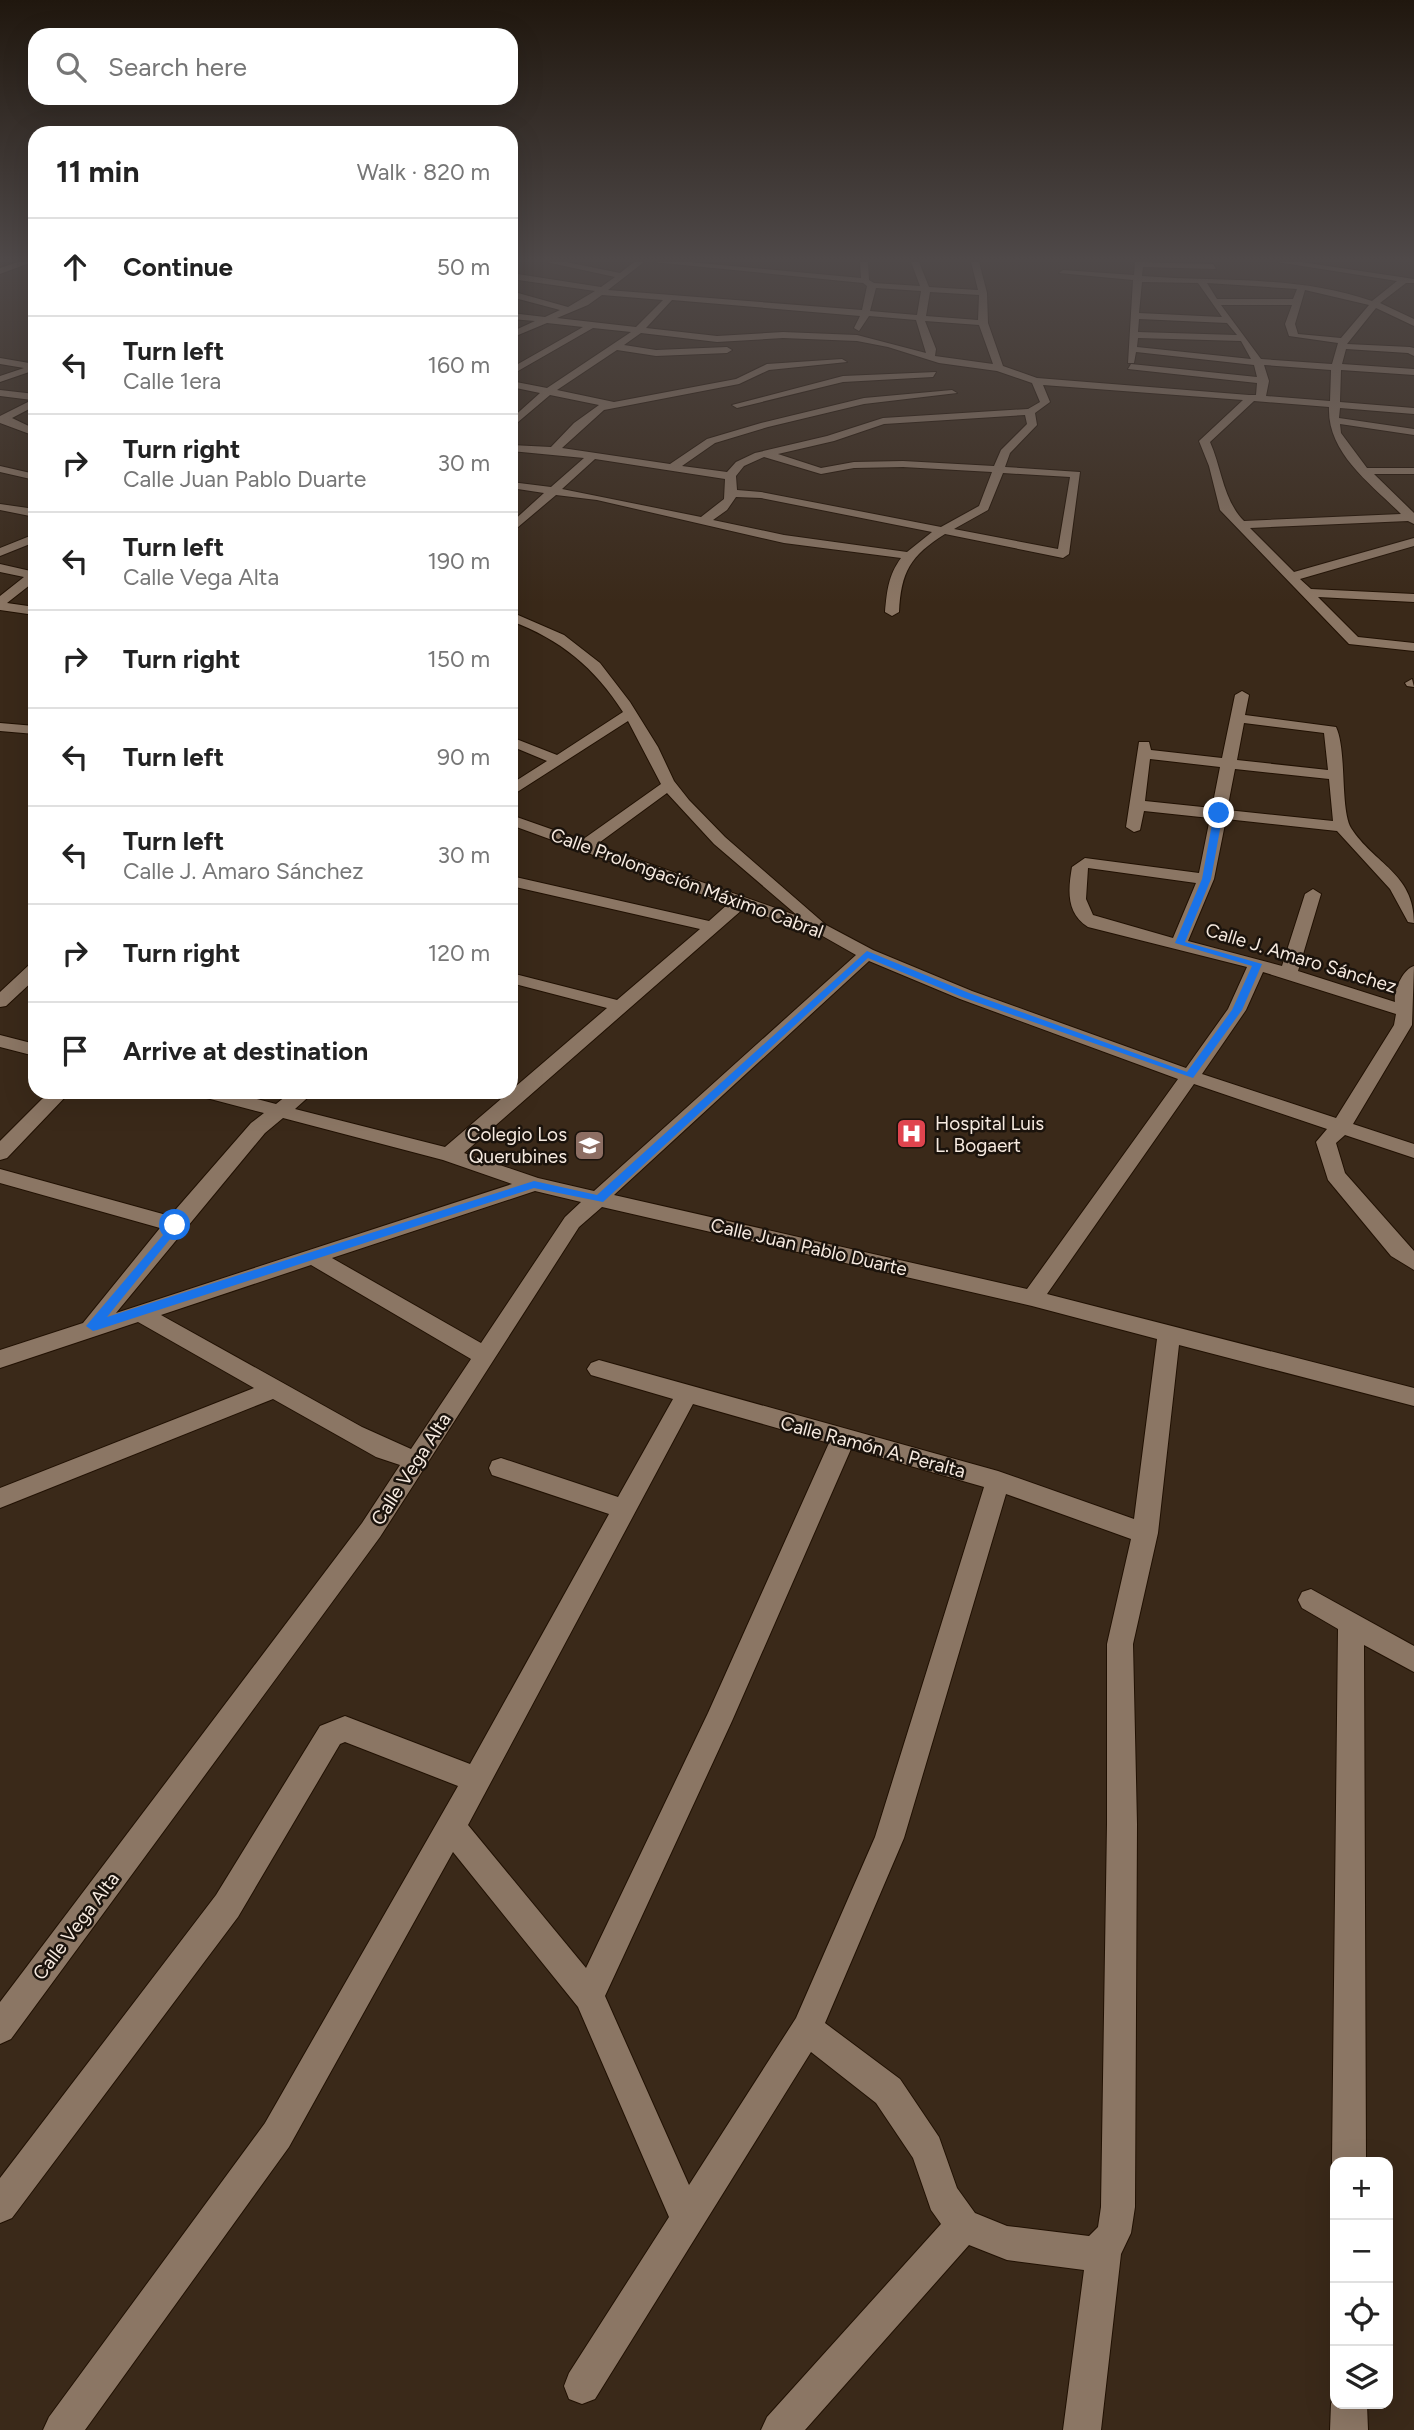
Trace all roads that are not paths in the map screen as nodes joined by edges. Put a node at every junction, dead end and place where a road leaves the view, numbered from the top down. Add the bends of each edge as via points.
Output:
1 (573, 375) edge
2 (750, 375) edge
3 (843, 375) edge
4 (908, 375) edge
5 (934, 375) edge
6 (1019, 375) edge
7 (1130, 375) edge
8 (1207, 375) edge
9 (1263, 375) edge
10 (1335, 375) edge
11 (1392, 375) edge
12 (843, 379) junction
13 (1036, 381) junction
14 (1265, 381) junction
15 (1393, 384) dead end
16 (518, 385) edge
17 (1129, 386) junction
18 (705, 388) junction
19 (551, 390) junction
20 (0, 393) edge
21 (953, 393) junction
22 (1394, 396) dead end
23 (1257, 397) junction
24 (28, 399) edge
25 (864, 401) junction
26 (1335, 404) junction
27 (28, 405) edge
28 (613, 405) junction
29 (1395, 409) junction
30 (1414, 411) edge
31 (1030, 412) junction
32 (968, 414) junction
33 (518, 418) edge
34 (4, 420) edge
35 (1334, 420) junction
36 (883, 421) junction
37 (28, 422) edge
38 (765, 426) junction
39 (28, 430) edge
40 (1414, 432) edge
41 (554, 450) junction
42 (518, 451) edge
43 (765, 454) junction
44 (592, 456) junction
45 (671, 468) junction
46 (0, 469) edge
47 (1365, 471) junction
48 (1414, 471) edge
49 (997, 472) junction
50 (28, 475) edge
51 (730, 476) junction
52 (518, 486) edge
53 (555, 490) junction
54 (733, 493) junction
55 (0, 508) edge
56 (28, 512) edge
57 (1412, 519) edge
58 (703, 521) junction
59 (518, 523) edge
60 (1239, 525) junction
61 (943, 530) junction
62 (28, 541) edge
63 (1414, 542) edge
64 (0, 552) edge
65 (910, 556) junction
66 (0, 568) edge
67 (28, 575) edge
68 (1292, 577) junction
69 (28, 581) edge
70 (1310, 593) junction
71 (1414, 598) edge
72 (0, 605) edge
73 (28, 610) edge
74 (892, 612) dead end
75 (518, 619) edge
76 (1414, 647) edge
77 (1242, 695) dead end
78 (630, 714) junction
79 (1239, 718) junction
80 (0, 727) edge
81 (28, 729) edge
82 (518, 744) edge
83 (556, 760) junction
84 (1230, 763) junction
85 (1336, 775) junction
86 (669, 785) junction
87 (518, 786) edge
88 (1136, 805) junction
89 (1219, 813) junction
90 (518, 822) edge
91 (1134, 827) dead end
92 (1342, 827) junction
93 (585, 846) junction
94 (1206, 879) junction
95 (518, 883) edge
96 (1313, 894) dead end
97 (740, 903) junction
98 (1414, 918) edge
99 (714, 927) junction
100 (825, 930) junction
101 (1180, 943) junction
102 (867, 954) junction
103 (1257, 964) junction
104 (1414, 971) edge
105 (1288, 974) junction
106 (28, 976) edge
107 (518, 980) edge
108 (0, 1002) edge
109 (623, 1007) junction
110 (1410, 1012) edge
111 (0, 1041) edge
112 (28, 1048) edge
113 (1189, 1076) junction
114 (518, 1096) edge
115 (54, 1099) edge
116 (233, 1099) edge
117 (295, 1099) edge
118 (515, 1099) edge
119 (279, 1111) junction
120 (1342, 1127) junction
121 (1414, 1151) edge
122 (0, 1153) edge
123 (449, 1155) junction
124 (0, 1176) edge
125 (534, 1184) junction
126 (599, 1200) junction
127 (175, 1225) junction
128 (312, 1256) junction
129 (1414, 1262) edge
130 (1032, 1298) junction
131 (138, 1312) junction
132 (93, 1326) junction
133 (1170, 1334) junction
134 (0, 1342) edge
135 (25, 1351) junction
136 (485, 1356) junction
137 (0, 1359) edge
138 (599, 1369) dead end
139 (274, 1389) junction
140 (687, 1394) junction
141 (1414, 1397) edge
142 (843, 1438) junction
143 (416, 1461) junction
144 (501, 1468) dead end
145 (998, 1482) junction
146 (0, 1498) edge
147 (625, 1509) junction
148 (1145, 1533) junction
149 (1311, 1600) dead end
150 (1351, 1626) junction
151 (1414, 1660) edge
152 (477, 1780) junction
153 (451, 1827) junction
154 (589, 1996) junction
155 (0, 2028) edge
156 (807, 2029) junction
157 (1349, 2157) edge
158 (0, 2206) edge
159 (687, 2219) junction
160 (963, 2226) junction
161 (1104, 2249) junction
162 (582, 2386) dead end
163 (1349, 2409) edge
164 (62, 2430) edge
165 (779, 2430) edge
166 (1082, 2430) edge
167 (1349, 2430) edge

1 - 19 street
2 - 18 street
3 - 12 street
4 - 12 street
5 - 21 street
6 - 13 street
7 - 17 street
8 - 14 street
9 - 14 street
10 - 26 street
11 - 15 street
12 - 25 street
12 - 38 street
13 - 17 street
13 - 31 street via 1045,402
14 - 23 street
16 - 19 street
17 - 23 street
18 - 28 street
18 - 38 street
19 - 28 street
19 - 33 street
20 - 24 street
21 - 25 street
21 - 32 street
22 - 29 street
23 - 26 street
23 - 60 street via 1204,441 1224,508
25 - 36 street
25 - 38 street
26 - 29 street
26 - 35 street
27 - 34 street
28 - 41 street via 578,425
29 - 30 street
31 - 32 street
31 - 49 street via 1032,425 1005,452
32 - 36 street
34 - 37 street
34 - 39 street
35 - 40 street
35 - 47 street via 1343,447
36 - 38 street via 830,439
38 - 43 street
38 - 45 street via 711,441
41 - 42 street
41 - 44 street
43 - 49 street via 821,471 902,464
43 - 51 street via 740,464
44 - 45 street
44 - 53 street
45 - 51 street
46 - 50 street
47 - 48 street
47 - 57 street
49 - 61 street via 984,508
49 - 61 street via 1076,474 1063,554
51 - 54 street
52 - 53 street
53 - 58 street
53 - 59 street
54 - 58 street via 727,504
54 - 61 street
55 - 56 street
57 - 60 street
58 - 65 street via 797,541
60 - 68 street
61 - 65 street
62 - 64 street
63 - 68 street
65 - 74 street via 896,576
66 - 67 street
68 - 70 street
69 - 72 street
70 - 71 street
70 - 76 street via 1354,641
72 - 73 street
75 - 78 street via 556,633 580,649
77 - 79 street
78 - 83 street
78 - 86 street
79 - 84 street
79 - 85 street via 1329,729
80 - 81 street
82 - 83 street
83 - 87 street
84 - 85 street
84 - 88 street via 1143,749
84 - 89 street
85 - 92 street
86 - 93 street
86 - 100 street via 729,846
88 - 89 street
88 - 91 street
89 - 92 street
89 - 94 street
90 - 93 street, Calle Prolongación Máximo Cabral
92 - 98 street via 1397,887
93 - 97 street, Calle Prolongación Máximo Cabral
94 - 101 street
94 - 101 street, Calle J. Amaro Sánchez via 1085,863 1080,867 1078,902 1085,918
95 - 99 street
96 - 105 street
97 - 99 street
97 - 100 street, Calle Prolongación Máximo Cabral
99 - 109 street
100 - 102 street, Calle Prolongación Máximo Cabral
101 - 103 street, Calle J. Amaro Sánchez
102 - 113 street, Calle Prolongación Máximo Cabral
102 - 126 street, Calle Vega Alta
103 - 105 street, Calle J. Amaro Sánchez
103 - 113 street via 1237,1010
104 - 110 street via 1403,996
105 - 110 street, Calle J. Amaro Sánchez
106 - 108 street
107 - 109 street
109 - 114 street
110 - 120 street
111 - 112 street
113 - 120 street, Calle Prolongación Máximo Cabral
113 - 130 street
115 - 122 street
116 - 119 street, Calle Juan Pablo Duarte
117 - 119 street
118 - 123 street
119 - 123 street, Calle Juan Pablo Duarte
119 - 127 street via 258,1128
120 - 121 street, Calle Prolongación Máximo Cabral
120 - 129 street via 1326,1142 1335,1175 1399,1251
123 - 125 street, Calle Juan Pablo Duarte
124 - 127 street
125 - 126 street, Calle Juan Pablo Duarte
125 - 128 street
126 - 130 street, Calle Juan Pablo Duarte
126 - 136 street, Calle Vega Alta via 572,1222
127 - 132 street
128 - 131 street
128 - 136 street
130 - 133 street, Calle Juan Pablo Duarte
131 - 132 street
131 - 139 street
132 - 135 street
133 - 141 street, Calle Juan Pablo Duarte
133 - 148 street
134 - 135 street
135 - 137 street
136 - 143 street, Calle Vega Alta
138 - 140 street, Calle Ramón A. Peralta
139 - 143 street via 385,1450
139 - 146 street
140 - 142 street, Calle Ramón A. Peralta
140 - 147 street
142 - 145 street, Calle Ramón A. Peralta
142 - 154 street
143 - 155 street, Calle Vega Alta via 371,1530
144 - 147 street
145 - 148 street, Calle Ramón A. Peralta
145 - 156 street via 888,1838
147 - 152 street
148 - 161 street via 1120,1644 1118,2207 1114,2233
149 - 150 street
150 - 151 street
150 - 157 street
152 - 153 street
152 - 158 street via 345,1729 330,1735 227,1906
153 - 154 street
153 - 164 street via 277,2135
154 - 159 street
156 - 159 street
156 - 160 street via 888,2091 927,2149 943,2198
159 - 162 street
160 - 161 street via 1007,2243 1072,2252
160 - 165 street
161 - 166 street
163 - 167 street

